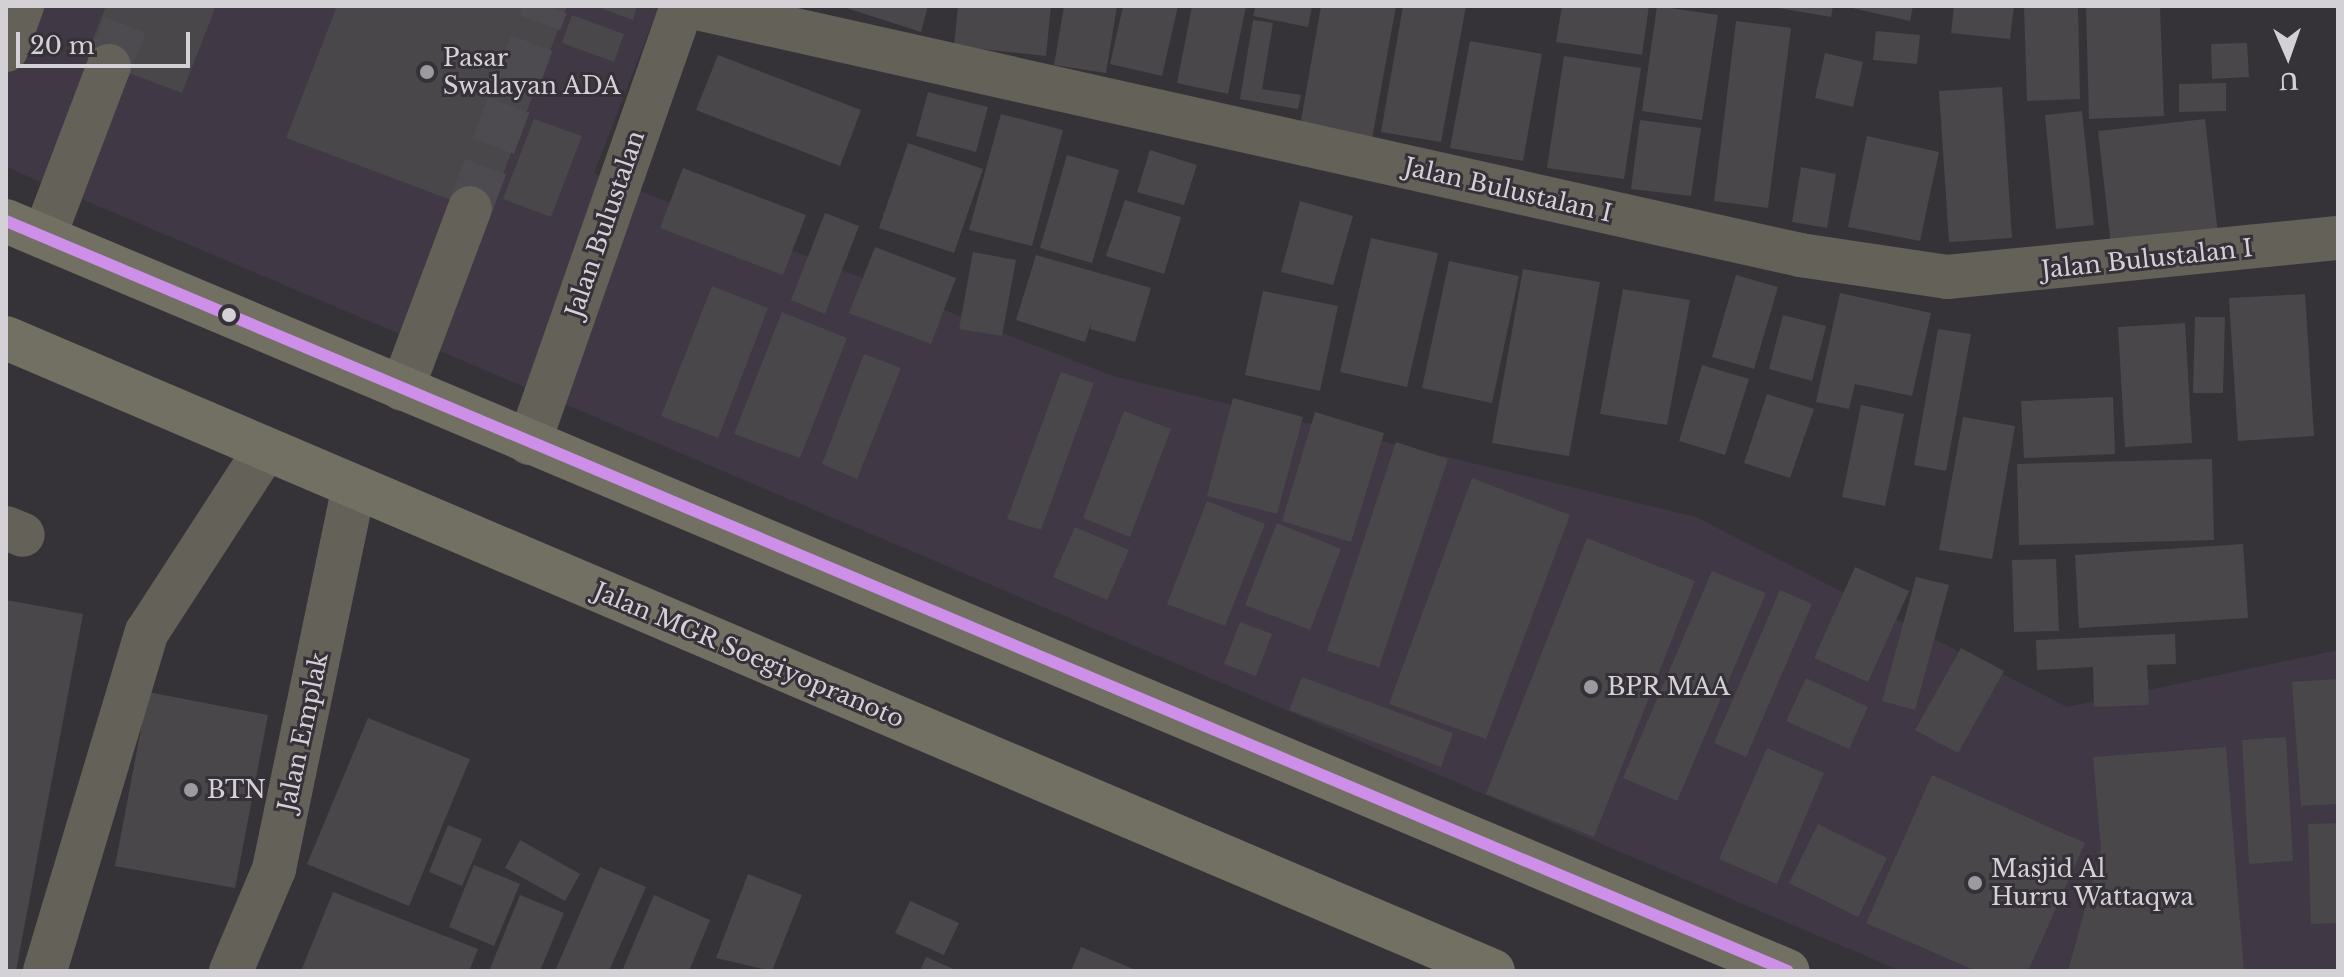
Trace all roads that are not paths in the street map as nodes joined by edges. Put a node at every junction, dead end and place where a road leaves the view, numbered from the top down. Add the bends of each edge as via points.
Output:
1 (22, 6) edge
2 (682, 6) edge
3 (688, 6) edge
4 (6, 50) edge
5 (109, 66) tunnel mouth
6 (470, 208) tunnel mouth
7 (25, 229) edge
8 (2338, 238) edge
9 (6, 338) edge
10 (402, 389) junction
11 (529, 443) junction
12 (266, 449) junction
13 (354, 487) junction
14 (45, 971) edge
15 (231, 971) edge
16 (1493, 971) edge
17 (1788, 971) edge

1 - 4 street
2 - 11 street, Jalan Bulustalan
3 - 8 street, Jalan Bulustalan I via 1800,255 1947,277
5 - 7 street
6 - 10 street
7 - 10 highway
9 - 12 highway, Jalan MGR Soegiyopranoto
10 - 11 highway
11 - 17 highway
12 - 13 highway, Jalan MGR Soegiyopranoto
12 - 14 street via 147,632
13 - 15 street, Jalan Emplak via 274,869
13 - 16 highway, Jalan MGR Soegiyopranoto

